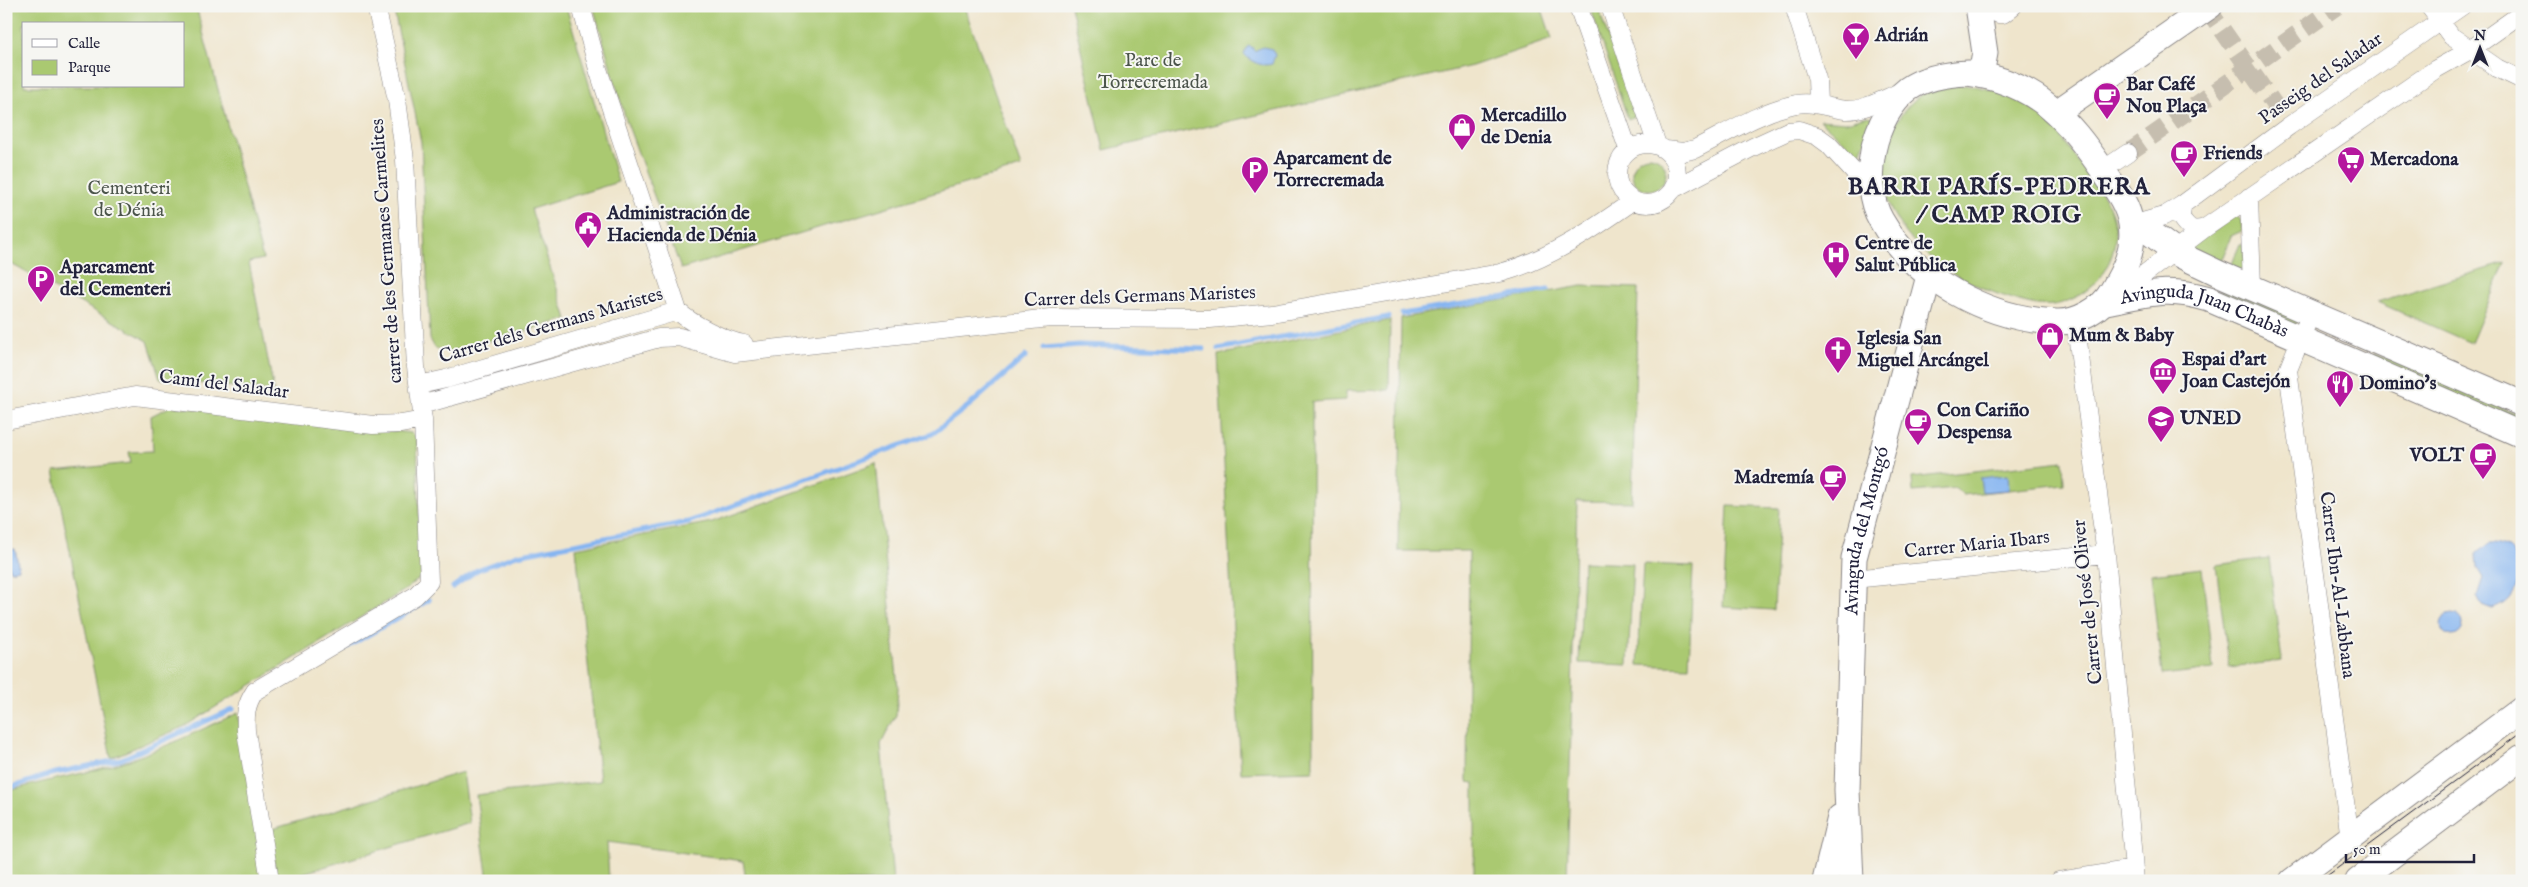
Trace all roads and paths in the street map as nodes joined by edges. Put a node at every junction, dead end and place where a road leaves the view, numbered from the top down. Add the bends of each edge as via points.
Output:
1 (376, 6) edge
2 (581, 6) edge
3 (1578, 6) edge
4 (1610, 6) edge
5 (1794, 6) edge
6 (2210, 6) edge
7 (2429, 6) edge
8 (2462, 6) edge
9 (1996, 9) edge
10 (2522, 13) edge
11 (2440, 22) junction
12 (2470, 50) junction
13 (2522, 63) edge
14 (1981, 75) junction
15 (2514, 77) edge
16 (1908, 89) junction
17 (1818, 103) junction
18 (2057, 112) junction
19 (1662, 147) junction
20 (1628, 149) junction
21 (2128, 154) tunnel mouth
22 (2103, 170) junction
23 (1674, 189) junction
24 (1872, 192) junction
25 (2249, 197) junction
26 (1633, 201) junction
27 (2182, 205) junction
28 (2132, 226) junction
29 (2205, 228) junction
30 (2174, 250) junction
31 (1930, 276) junction
32 (2252, 288) junction
33 (2106, 302) junction
34 (678, 311) junction
35 (2311, 312) junction
36 (2075, 319) junction
37 (2300, 339) junction
38 (778, 348) junction
39 (418, 385) junction
40 (2522, 404) edge
41 (422, 412) junction
42 (6, 420) edge
43 (2522, 435) edge
44 (2106, 554) junction
45 (1853, 579) junction
46 (2522, 709) edge
47 (2522, 757) edge
48 (1847, 790) junction
49 (2350, 839) junction
50 (2135, 875) edge
51 (270, 881) edge
52 (1825, 881) edge
53 (1851, 881) edge
54 (2059, 881) edge
55 (2292, 881) edge
56 (2358, 881) edge

1 - 39 street, carrer de les Germanes Carmelites via 405,160
2 - 34 street via 598,69
3 - 20 street
4 - 19 street
5 - 17 street via 1817,79
6 - 18 main road
7 - 11 street
8 - 11 street, Passeig del Saladar
9 - 14 main road
10 - 12 street
11 - 12 street via 2451,36
11 - 27 street, Passeig del Saladar via 2289,126
12 - 15 street
12 - 25 street via 2436,69
13 - 15 street
14 - 16 main road via 1940,76
14 - 18 main road via 1996,77 2024,89
16 - 17 street via 1861,108 1842,109
16 - 24 main road via 1893,104 1878,135 1873,152
17 - 19 street via 1796,104 1781,109 1695,149 1683,152
18 - 22 main road
19 - 20 street via 1642,144
19 - 23 street via 1673,158 1677,168
20 - 26 street via 1622,155 1616,172 1620,189
21 - 22 street
22 - 28 main road via 2128,210
23 - 24 street via 1762,143 1788,131 1799,130 1828,144
23 - 26 street via 1656,203
24 - 31 main road via 1880,219 1913,262
25 - 29 street
25 - 32 street
26 - 38 street, Carrer dels Germans Maristes via 1565,246 1522,267 1291,310 1210,319 1050,318
27 - 28 street, Passeig del Saladar via 2164,216
27 - 29 street via 2181,218 2189,228 2196,231
28 - 30 main road, Avinguda Juan Chabàs via 2145,229
28 - 33 main road via 2128,262
29 - 30 street
30 - 32 main road, Avinguda Juan Chabàs
30 - 33 street
31 - 36 main road via 1959,294 1999,311 2036,321
31 - 45 main road, Avinguda del Montgó via 1854,558
32 - 35 main road, Avinguda Juan Chabàs
33 - 36 main road
33 - 37 main road, Avinguda Juan Chabàs via 2160,292 2187,292
34 - 38 street, Carrer dels Germans Maristes via 685,319 738,343
34 - 39 street, Carrer dels Germans Maristes
35 - 37 street, Carrer Ibn-Al-Labbana
35 - 40 main road, Avinguda Juan Chabàs
36 - 44 street, Carrer de José Oliver
37 - 43 main road, Avinguda Juan Chabàs
37 - 49 street, Carrer Ibn-Al-Labbana via 2288,370
38 - 41 street, Carrer dels Germans Maristes via 735,352 678,337 659,338
39 - 41 street, carrer de les Germanes Carmelites
41 - 42 street, Camí del Saladar via 401,424 373,425 135,396
41 - 51 street, carrer de les Germanes Carmelites via 429,582 415,596 255,691 247,704 246,731
44 - 45 street, Carrer Maria Ibars
44 - 50 street, Carrer de José Oliver
45 - 48 main road, Avinguda del Montgó
46 - 49 main road
47 - 56 main road
48 - 52 main road, Avinguda del Montgó
48 - 53 main road, Avinguda del Montgó
49 - 55 main road
50 - 54 street

